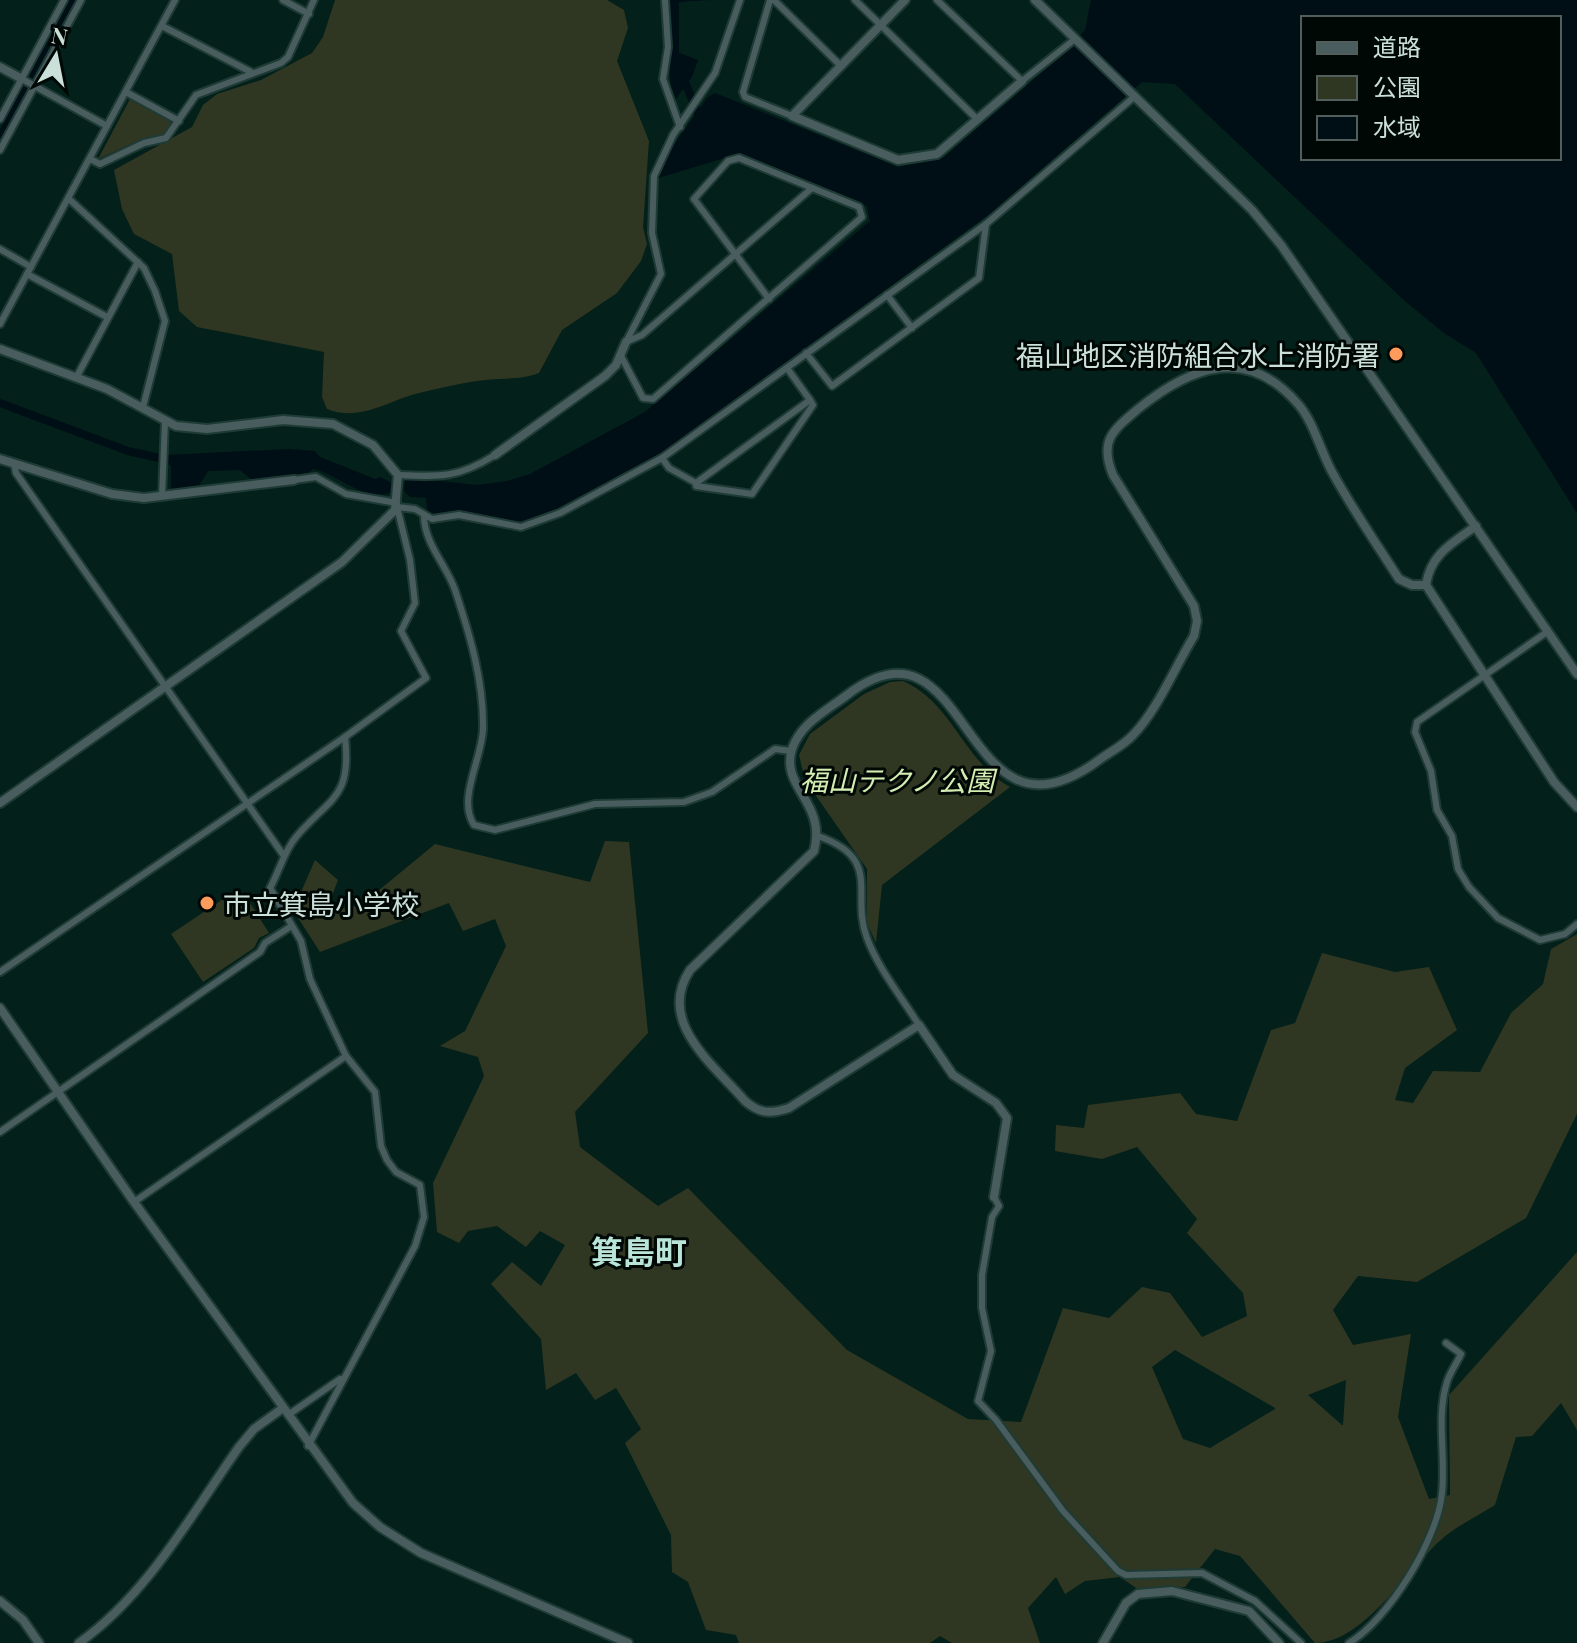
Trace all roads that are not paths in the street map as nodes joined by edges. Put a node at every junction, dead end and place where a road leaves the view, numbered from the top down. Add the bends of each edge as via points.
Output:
1 (64, 0) edge
2 (81, 0) edge
3 (175, 0) edge
4 (283, 0) edge
5 (314, 0) edge
6 (665, 0) edge
7 (740, 0) edge
8 (772, 0) edge
9 (855, 0) edge
10 (905, 0) edge
11 (937, 0) edge
12 (1035, 0) edge
13 (309, 14) junction
14 (880, 25) junction
15 (162, 26) junction
16 (1076, 40) junction
17 (840, 65) junction
18 (0, 67) edge
19 (251, 72) junction
20 (23, 80) junction
21 (1022, 81) junction
22 (33, 86) junction
23 (126, 92) junction
24 (1132, 95) junction
25 (792, 116) junction
26 (0, 119) edge
27 (977, 119) junction
28 (179, 121) junction
29 (682, 124) junction
30 (107, 126) junction
31 (0, 150) edge
32 (90, 159) junction
33 (812, 188) junction
34 (69, 199) junction
35 (986, 224) junction
36 (0, 249) edge
37 (734, 254) junction
38 (138, 262) junction
39 (29, 270) junction
40 (887, 295) junction
41 (769, 299) junction
42 (107, 317) junction
43 (0, 324) edge
44 (912, 328) junction
45 (626, 342) junction
46 (0, 349) edge
47 (806, 353) junction
48 (621, 356) junction
49 (787, 368) junction
50 (76, 378) junction
51 (810, 400) junction
52 (143, 407) junction
53 (165, 421) junction
54 (495, 455) joint
55 (662, 458) junction
56 (0, 459) edge
57 (14, 464) junction
58 (398, 475) junction
59 (294, 480) joint
60 (696, 483) junction
61 (162, 496) junction
62 (397, 505) junction
63 (424, 516) junction
64 (1476, 526) junction
65 (1426, 585) junction
66 (1547, 632) junction
67 (1577, 674) edge
68 (1485, 677) junction
69 (169, 687) junction
70 (345, 737) junction
71 (791, 751) junction
72 (247, 802) junction
73 (0, 803) edge
74 (1577, 807) edge
75 (818, 836) junction
76 (284, 856) junction
77 (1577, 924) edge
78 (290, 927) junction
79 (0, 972) edge
80 (0, 1008) edge
81 (919, 1025) junction
82 (346, 1056) junction
83 (58, 1092) junction
84 (0, 1132) edge
85 (994, 1197) joint
86 (134, 1202) junction
87 (1446, 1343) dead end
88 (343, 1377) junction
89 (285, 1412) junction
90 (308, 1446) junction
91 (0, 1601) edge
92 (1255, 1601) junction
93 (1249, 1611) junction
94 (39, 1643) edge
95 (79, 1643) edge
96 (628, 1643) edge
97 (1103, 1643) edge
98 (1279, 1643) edge
99 (1301, 1643) edge
100 (1349, 1643) edge

1 - 20 street
2 - 22 street
3 - 15 street
4 - 13 street
5 - 13 street
6 - 29 street via 668,47 663,79
7 - 29 street via 715,73
8 - 17 street
8 - 25 street via 743,92
9 - 14 street
10 - 14 street
11 - 21 street
12 - 16 street
13 - 19 street via 288,57
14 - 17 street
14 - 27 street
15 - 19 street
15 - 23 street
16 - 21 street
16 - 24 street
17 - 25 street
18 - 20 street
19 - 28 street via 196,95
20 - 22 street
20 - 26 street
21 - 27 street
22 - 30 street
22 - 31 street
23 - 28 street
23 - 30 street
24 - 35 street
24 - 64 street via 1252,210 1281,245
25 - 27 street via 898,160 937,154
28 - 32 street via 166,138 100,164
29 - 45 street via 654,176 652,233 661,274
30 - 32 street
32 - 34 street
33 - 37 street
33 - 37 street via 739,158 728,161 694,199
33 - 41 street via 859,207 862,217
34 - 38 street
34 - 39 street
35 - 40 street
35 - 44 street via 979,278
36 - 39 street
37 - 41 street
37 - 45 street via 642,335
38 - 42 street
38 - 52 street via 165,321
39 - 42 street
39 - 43 street
40 - 44 street
40 - 47 street
41 - 48 street via 653,399 643,398
42 - 50 street
44 - 47 street via 832,386
45 - 48 street
46 - 50 street
47 - 49 street
48 - 54 street via 605,376
49 - 51 street
49 - 55 street
50 - 52 street
51 - 60 street
51 - 60 street via 813,405 752,494
52 - 53 street
53 - 58 street via 207,429 283,420 333,424 373,445
53 - 61 street
54 - 58 street via 447,478
55 - 60 street
55 - 63 street via 527,526 459,515
56 - 57 street
57 - 61 street via 112,494
57 - 69 street
58 - 62 street
59 - 61 street
59 - 62 street via 316,477 346,494
62 - 63 street
62 - 69 street via 342,562
62 - 70 street via 414,596 414,609 401,631 426,678
63 - 71 street via 454,588 481,692 483,737 467,804 474,825 495,830 595,804 684,802 712,792 775,749
64 - 65 street via 1442,550 1428,569
64 - 66 street
65 - 68 street
65 - 71 street via 1399,579 1332,472 1300,406 1279,386 1251,371 1209,368 1170,383 1118,425 1106,445 1113,475 1194,606 1197,621 1194,636 1133,735 1059,783 1022,782 991,763 934,687 917,677 883,674 809,723
66 - 67 street
66 - 68 street
68 - 74 street via 1554,782
68 - 77 street via 1417,722 1415,732 1431,771 1437,810 1452,836 1458,869 1498,918 1540,940 1565,934
69 - 72 street
69 - 73 street
70 - 72 street
70 - 76 street via 343,787
71 - 75 street via 791,772 811,805
72 - 76 street
72 - 79 street
75 - 81 street via 840,843 861,871 867,939
75 - 81 street via 805,864 690,970 678,994 685,1032 745,1101 756,1110 774,1113
76 - 78 street via 270,888
78 - 82 street via 301,941 310,979
78 - 83 street
80 - 83 street
81 - 85 street via 953,1075 996,1103 1007,1118
82 - 86 street
82 - 88 street via 375,1092 381,1146 396,1172 420,1185 424,1217 415,1246
83 - 84 street
83 - 86 street
85 - 92 street via 999,1206 992,1217 982,1275 991,1351 978,1401 1063,1511 1118,1571 1202,1573
86 - 89 street
87 - 100 street via 1461,1354 1445,1394 1438,1513 1403,1584 1370,1626
88 - 89 street
88 - 90 street
89 - 90 street
89 - 95 street via 254,1429 141,1585 113,1617
90 - 96 street via 353,1503 421,1553
91 - 94 street
92 - 93 street
92 - 99 street
93 - 97 street via 1191,1593 1138,1594 1126,1603
93 - 98 street

